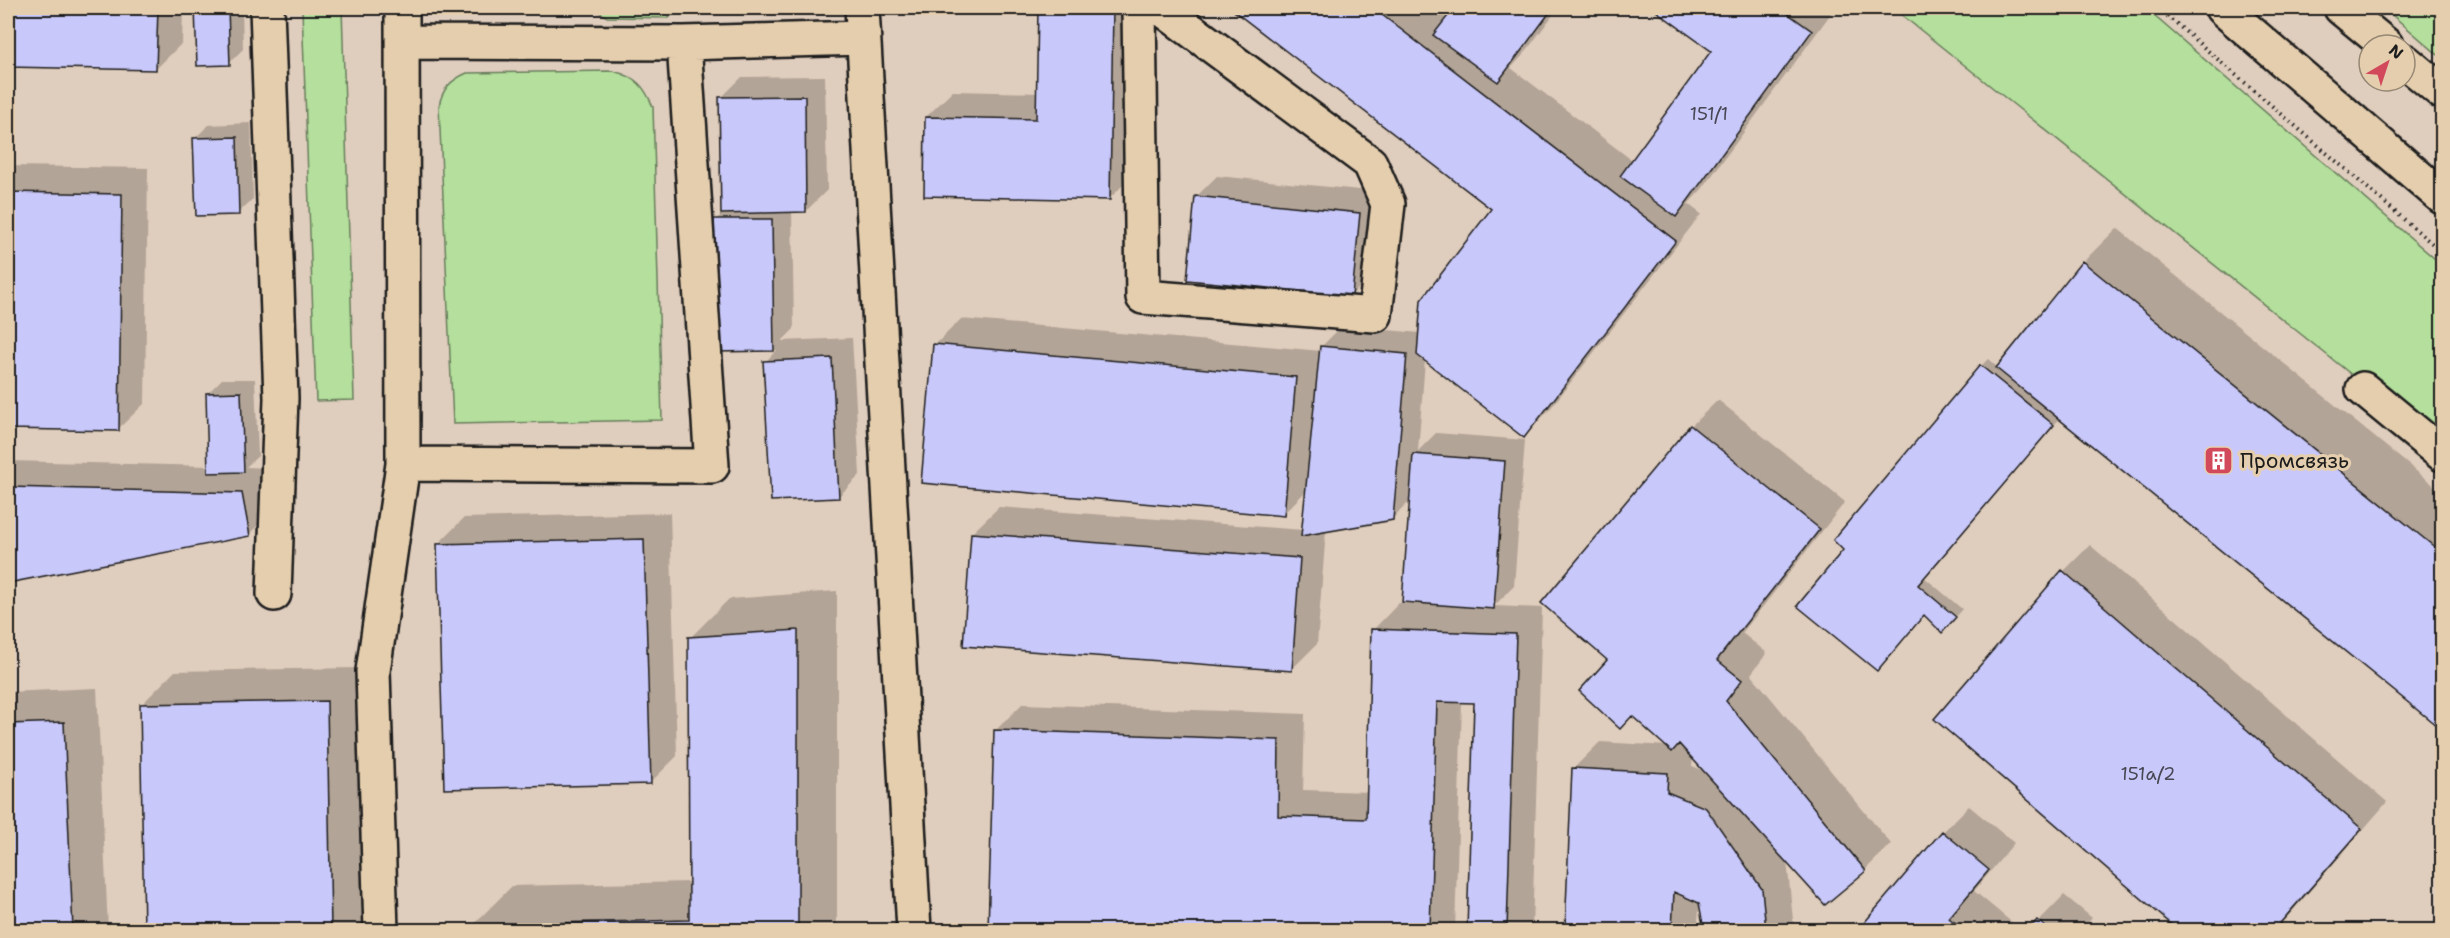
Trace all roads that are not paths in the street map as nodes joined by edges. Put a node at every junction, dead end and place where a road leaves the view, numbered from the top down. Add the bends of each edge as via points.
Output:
1 (267, 8) edge
2 (402, 8) edge
3 (1139, 8) edge
4 (1161, 8) edge
5 (2222, 8) edge
6 (2341, 8) edge
7 (862, 23) edge
8 (2371, 33) edge
9 (403, 42) junction
10 (684, 43) junction
11 (2417, 71) edge
12 (2442, 92) edge
13 (2442, 196) edge
14 (2363, 389) dead end
15 (2442, 454) edge
16 (403, 464) junction
17 (273, 594) dead end
18 (381, 930) edge
19 (914, 930) edge

1 - 17 street via 281,398
2 - 9 street
3 - 4 street via 1143,297 1375,315 1388,204 1370,163
5 - 13 street
6 - 8 street
7 - 10 street
7 - 19 street
9 - 10 street
9 - 16 street
10 - 16 street via 712,466
11 - 12 street
14 - 15 street
16 - 18 street via 373,671

